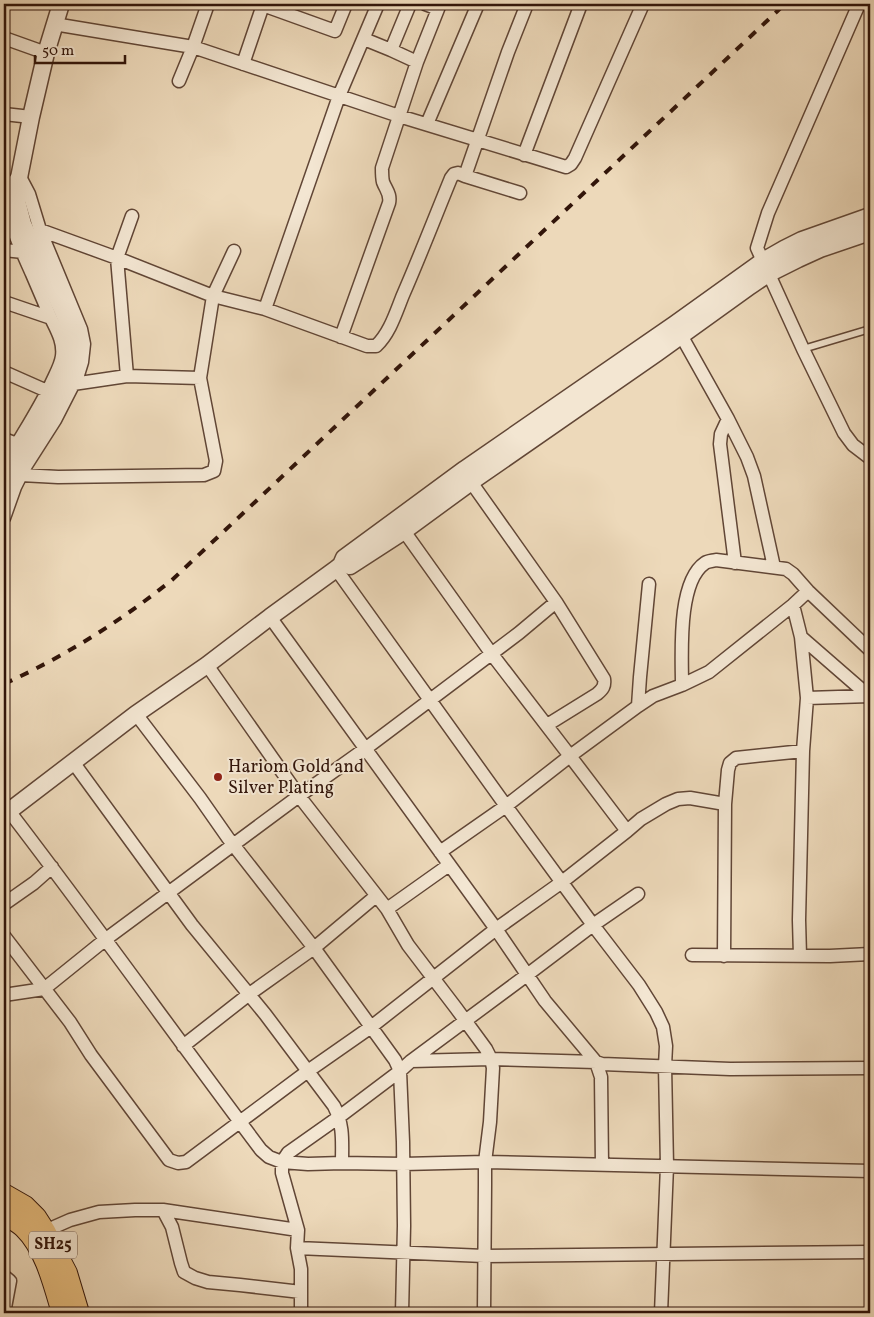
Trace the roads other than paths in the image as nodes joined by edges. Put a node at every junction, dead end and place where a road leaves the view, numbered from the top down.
1 (61, 4) edge
2 (208, 4) edge
3 (262, 4) edge
4 (346, 4) edge
5 (378, 4) edge
6 (410, 4) edge
7 (425, 4) edge
8 (478, 4) edge
9 (526, 4) edge
10 (581, 4) edge
11 (643, 4) edge
12 (859, 4) edge
13 (439, 7) edge
14 (54, 24) junction
15 (4, 38) edge
16 (364, 39) junction
17 (193, 47) junction
18 (391, 50) junction
19 (46, 53) junction
20 (417, 62) junction
21 (243, 64) junction
22 (179, 81) dead end
23 (339, 96) junction
24 (4, 114) edge
25 (399, 116) junction
26 (31, 117) junction
27 (427, 124) junction
28 (476, 139) junction
29 (524, 155) junction
30 (465, 176) junction
31 (12, 180) edge
32 (520, 192) dead end
33 (132, 216) dead end
34 (870, 216) edge
35 (40, 230) junction
36 (870, 232) edge
37 (4, 250) edge
38 (234, 251) dead end
39 (23, 252) junction
40 (117, 258) junction
41 (766, 268) junction
42 (212, 296) junction
43 (4, 302) edge
44 (265, 310) junction
45 (51, 318) junction
46 (870, 329) edge
47 (678, 330) junction
48 (341, 337) junction
49 (803, 350) junction
50 (4, 372) edge
51 (127, 376) junction
52 (200, 378) junction
53 (73, 384) junction
54 (47, 391) junction
55 (728, 419) junction
56 (4, 439) edge
57 (17, 444) junction
58 (870, 458) edge
59 (4, 467) edge
60 (21, 475) junction
61 (471, 482) junction
62 (4, 490) edge
63 (4, 518) edge
64 (404, 531) junction
65 (736, 563) junction
66 (338, 567) junction
67 (774, 567) junction
68 (649, 584) dead end
69 (808, 591) junction
70 (556, 602) junction
71 (793, 604) junction
72 (270, 617) junction
73 (801, 637) junction
74 (870, 650) edge
75 (491, 653) junction
76 (208, 665) junction
77 (682, 685) junction
78 (870, 696) edge
79 (807, 698) junction
80 (430, 699) junction
81 (638, 706) junction
82 (136, 714) junction
83 (547, 725) junction
84 (365, 749) junction
85 (803, 751) junction
86 (570, 756) junction
87 (73, 762) junction
88 (299, 796) junction
89 (725, 804) junction
90 (506, 806) junction
91 (7, 813) edge
92 (627, 831) junction
93 (233, 845) junction
94 (440, 852) junction
95 (449, 865) junction
96 (52, 867) junction
97 (562, 882) junction
98 (168, 893) junction
99 (638, 894) dead end
100 (376, 896) junction
101 (4, 904) edge
102 (387, 909) junction
103 (593, 925) junction
104 (496, 929) junction
105 (4, 936) edge
106 (106, 939) junction
107 (314, 948) junction
108 (870, 954) edge
109 (692, 955) dead end
110 (724, 956) junction
111 (800, 956) junction
112 (527, 975) junction
113 (434, 979) junction
114 (44, 990) junction
115 (4, 995) edge
116 (248, 995) junction
117 (466, 1020) junction
118 (371, 1027) junction
119 (183, 1046) junction
120 (491, 1059) junction
121 (411, 1061) junction
122 (596, 1062) junction
123 (665, 1066) junction
124 (870, 1068) edge
125 (308, 1071) junction
126 (400, 1071) junction
127 (340, 1117) junction
128 (240, 1122) junction
129 (282, 1162) junction
130 (485, 1162) junction
131 (342, 1163) junction
132 (403, 1164) junction
133 (602, 1165) junction
134 (667, 1166) junction
135 (870, 1171) edge
136 (4, 1194) edge
137 (164, 1210) junction
138 (4, 1215) edge
139 (298, 1230) junction
140 (45, 1231) junction
141 (297, 1248) junction
142 (404, 1252) junction
143 (870, 1252) edge
144 (664, 1253) junction
145 (484, 1256) junction
146 (4, 1276) edge
147 (301, 1292) junction
148 (4, 1313) edge
149 (62, 1313) edge
150 (79, 1313) edge
151 (301, 1313) edge
152 (402, 1313) edge
153 (484, 1313) edge
154 (661, 1313) edge

1 - 14 street
2 - 17 street
3 - 4 street
3 - 21 street
5 - 16 street
6 - 18 street
7 - 13 street
8 - 27 street
9 - 28 street
10 - 29 street
11 - 29 street
12 - 41 street
13 - 20 street
14 - 17 street
14 - 19 street
15 - 19 street
16 - 18 street
16 - 23 street
17 - 21 street
17 - 22 street
18 - 20 street
19 - 26 street
20 - 25 street
21 - 23 street
23 - 25 street
23 - 44 street
24 - 26 street
25 - 27 street
25 - 48 street
26 - 31 street
27 - 28 street
28 - 29 street
28 - 30 street
30 - 32 street
30 - 48 street
31 - 35 street
31 - 39 street
31 - 62 street
33 - 40 street
34 - 41 street
35 - 40 street
35 - 53 street
36 - 41 street
37 - 39 street
38 - 42 street
39 - 45 street
40 - 42 street
40 - 51 street
41 - 47 street
41 - 49 street
42 - 44 street
42 - 52 street
43 - 45 street
44 - 48 street
45 - 54 street
46 - 49 lane
47 - 55 street
47 - 61 street
47 - 66 street
49 - 58 street
50 - 54 street
51 - 52 street
51 - 53 street
52 - 60 street
53 - 60 street
54 - 57 street
55 - 65 street
55 - 67 street
56 - 57 street
57 - 59 street
60 - 63 street
61 - 64 street
61 - 70 street
64 - 66 street
64 - 75 street
65 - 67 street
65 - 77 street
66 - 72 street
66 - 80 street
67 - 69 street
68 - 81 street
69 - 71 street
69 - 74 street
70 - 75 street
70 - 83 street
71 - 73 street
71 - 77 street
72 - 76 street
72 - 84 street
73 - 78 street
73 - 79 street
75 - 80 street
75 - 83 street
76 - 82 street
76 - 88 street
77 - 81 street
78 - 79 street
79 - 85 street
80 - 84 street
80 - 90 street
81 - 86 street
82 - 87 street
82 - 93 street
83 - 86 street
84 - 88 street
84 - 94 street
85 - 89 street
85 - 111 street
86 - 90 street
86 - 92 street
87 - 91 street
87 - 98 street
88 - 93 street
88 - 100 street
89 - 92 street
89 - 110 street
90 - 94 street
90 - 97 street
91 - 96 street
92 - 97 street
93 - 98 street
93 - 107 street
94 - 95 street
95 - 102 street
95 - 104 street
96 - 101 street
96 - 106 street
97 - 103 street
97 - 104 street
98 - 106 street
98 - 116 street
99 - 103 street
100 - 102 street
100 - 107 street
102 - 113 street
103 - 112 street
103 - 123 street
104 - 112 street
104 - 113 street
105 - 114 street
106 - 114 street
106 - 119 street
107 - 116 street
107 - 118 street
108 - 111 street
109 - 110 street
110 - 111 street
112 - 117 street
112 - 122 street
113 - 117 street
113 - 118 street
114 - 115 street
114 - 128 street
116 - 119 street
116 - 125 street
117 - 120 street
117 - 121 street
118 - 125 street
118 - 126 street
119 - 128 street
120 - 121 street
120 - 122 street
120 - 130 street
121 - 126 street
122 - 123 street
122 - 133 street
123 - 124 street
123 - 134 street
125 - 127 street
125 - 128 street
126 - 127 street
126 - 132 street
127 - 129 street
127 - 131 street
128 - 129 street
129 - 131 street
129 - 139 street
130 - 132 street
130 - 133 street
130 - 145 street
131 - 132 street
132 - 142 street
133 - 134 street
134 - 135 street
134 - 144 street
136 - 140 main road, SH25
137 - 139 street
137 - 140 street
137 - 147 street
138 - 149 main road
139 - 141 street
140 - 150 main road, SH25
141 - 142 street
141 - 147 street
142 - 145 street
142 - 152 street
143 - 144 street
144 - 145 street
144 - 154 street
145 - 153 street
146 - 148 street
147 - 151 street

